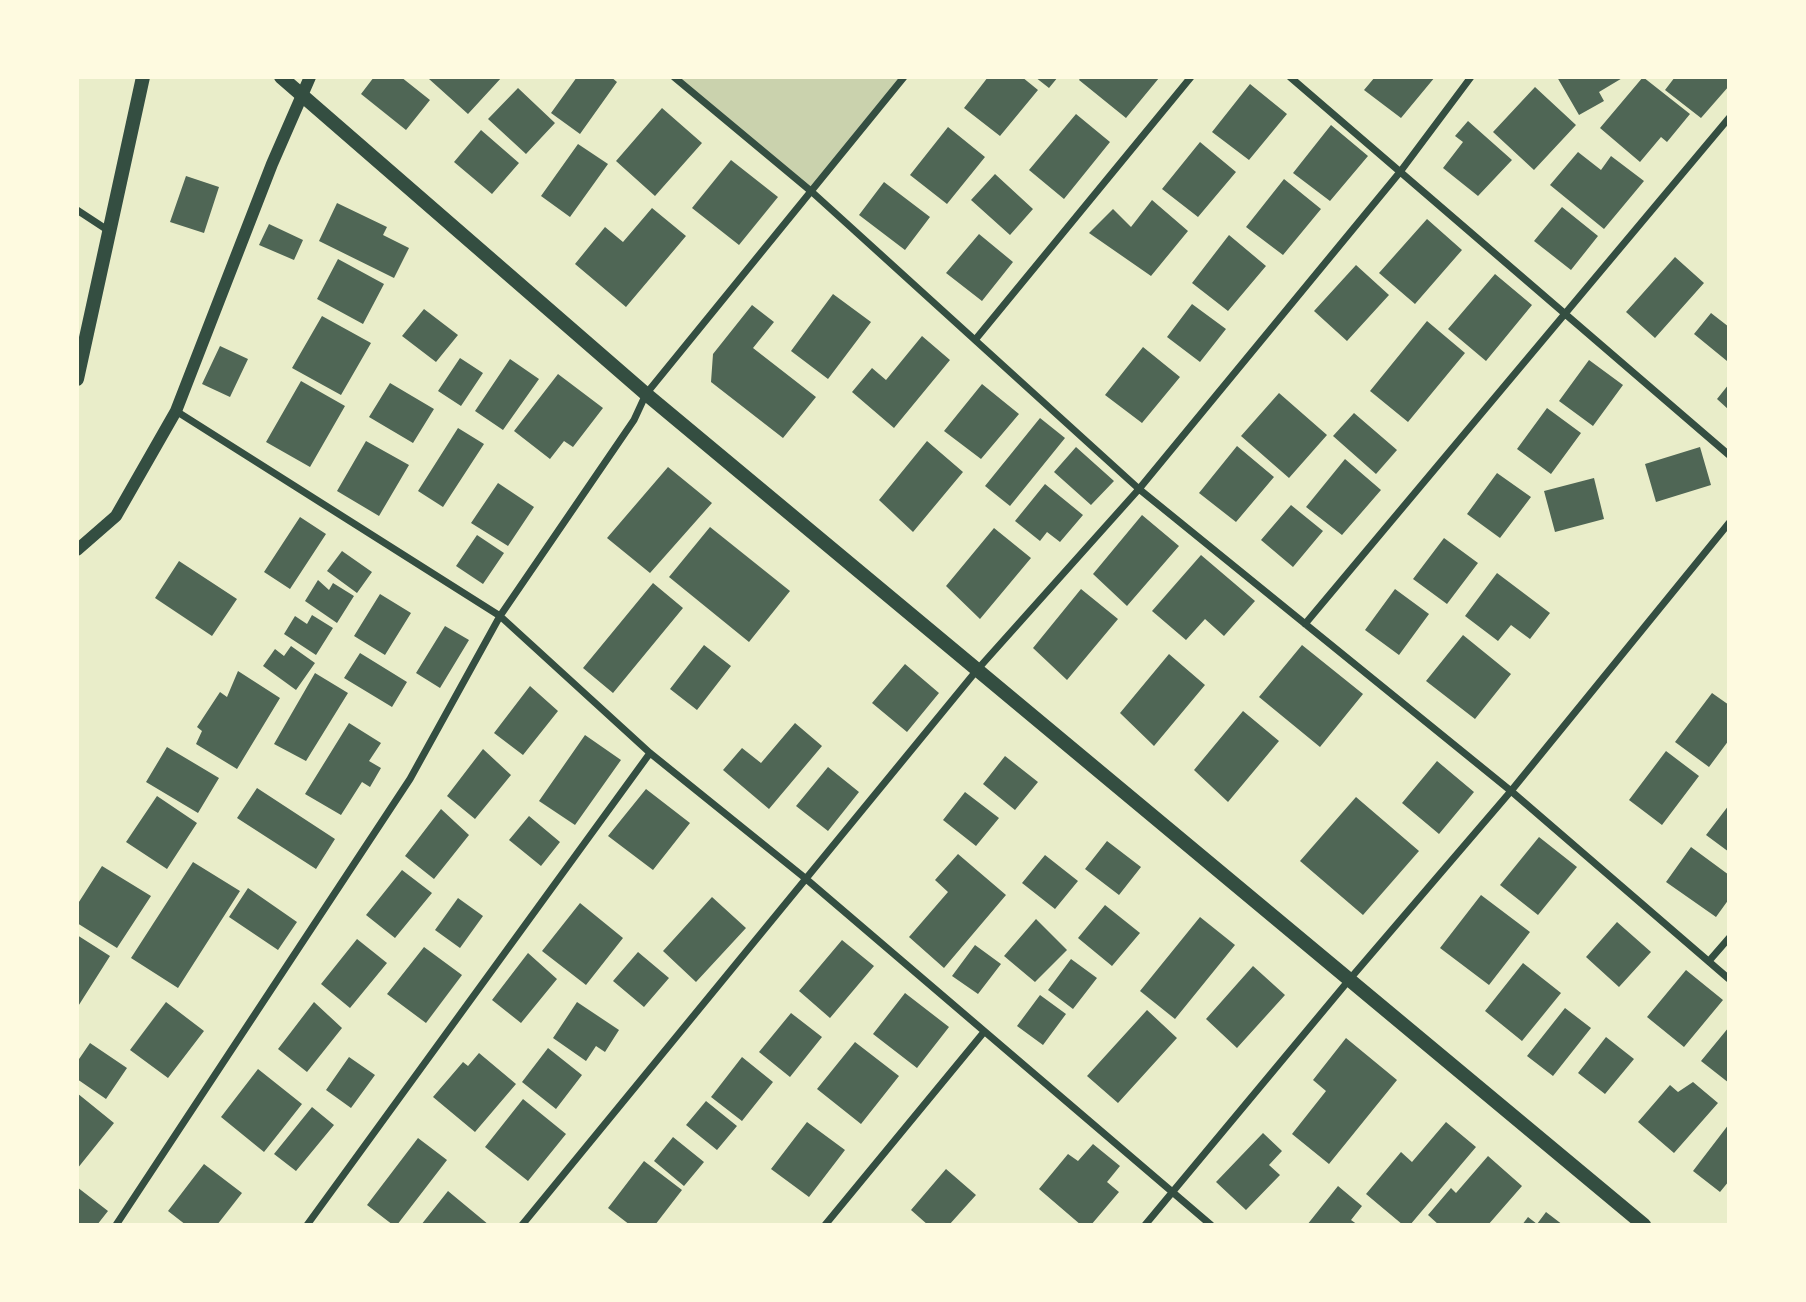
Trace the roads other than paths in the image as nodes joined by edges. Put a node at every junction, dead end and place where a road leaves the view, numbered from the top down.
1 (143, 77) edge
2 (281, 77) edge
3 (310, 77) edge
4 (674, 77) edge
5 (904, 77) edge
6 (1191, 77) edge
7 (1290, 77) edge
8 (1471, 77) edge
9 (302, 94) junction
10 (1729, 118) edge
11 (1400, 172) junction
12 (812, 192) junction
13 (77, 210) edge
14 (109, 231) junction
15 (1564, 313) junction
16 (975, 340) junction
17 (77, 379) edge
18 (646, 394) junction
19 (176, 411) junction
20 (1729, 455) edge
21 (1139, 489) junction
22 (1729, 523) edge
23 (77, 550) edge
24 (500, 616) junction
25 (1305, 624) junction
26 (977, 670) junction
27 (650, 753) junction
28 (1511, 791) junction
29 (805, 878) junction
30 (1729, 938) edge
31 (1709, 961) junction
32 (1729, 979) edge
33 (1349, 981) junction
34 (984, 1032) junction
35 (1172, 1192) junction
36 (116, 1225) edge
37 (307, 1225) edge
38 (522, 1225) edge
39 (825, 1225) edge
40 (1145, 1225) edge
41 (1211, 1225) edge
42 (1644, 1225) edge

1 - 14 main road
2 - 9 main road
3 - 9 street
4 - 12 street
5 - 12 street
6 - 16 street
7 - 11 street
8 - 11 street
9 - 18 main road
9 - 19 street
10 - 15 street
11 - 15 street
11 - 21 street
12 - 16 street
12 - 18 street
13 - 14 street
14 - 17 main road
15 - 20 street
15 - 25 street
16 - 21 street
18 - 24 street
18 - 26 main road
19 - 23 street
19 - 24 street
21 - 25 street
21 - 26 street
22 - 28 street
24 - 27 street
24 - 36 street
25 - 28 street
26 - 29 street
26 - 33 main road
27 - 29 street
27 - 37 street
28 - 31 street
28 - 33 street
29 - 34 street
29 - 38 street
30 - 31 street
31 - 32 street
33 - 35 street
33 - 42 main road
34 - 35 street
34 - 39 street
35 - 40 street
35 - 41 street

